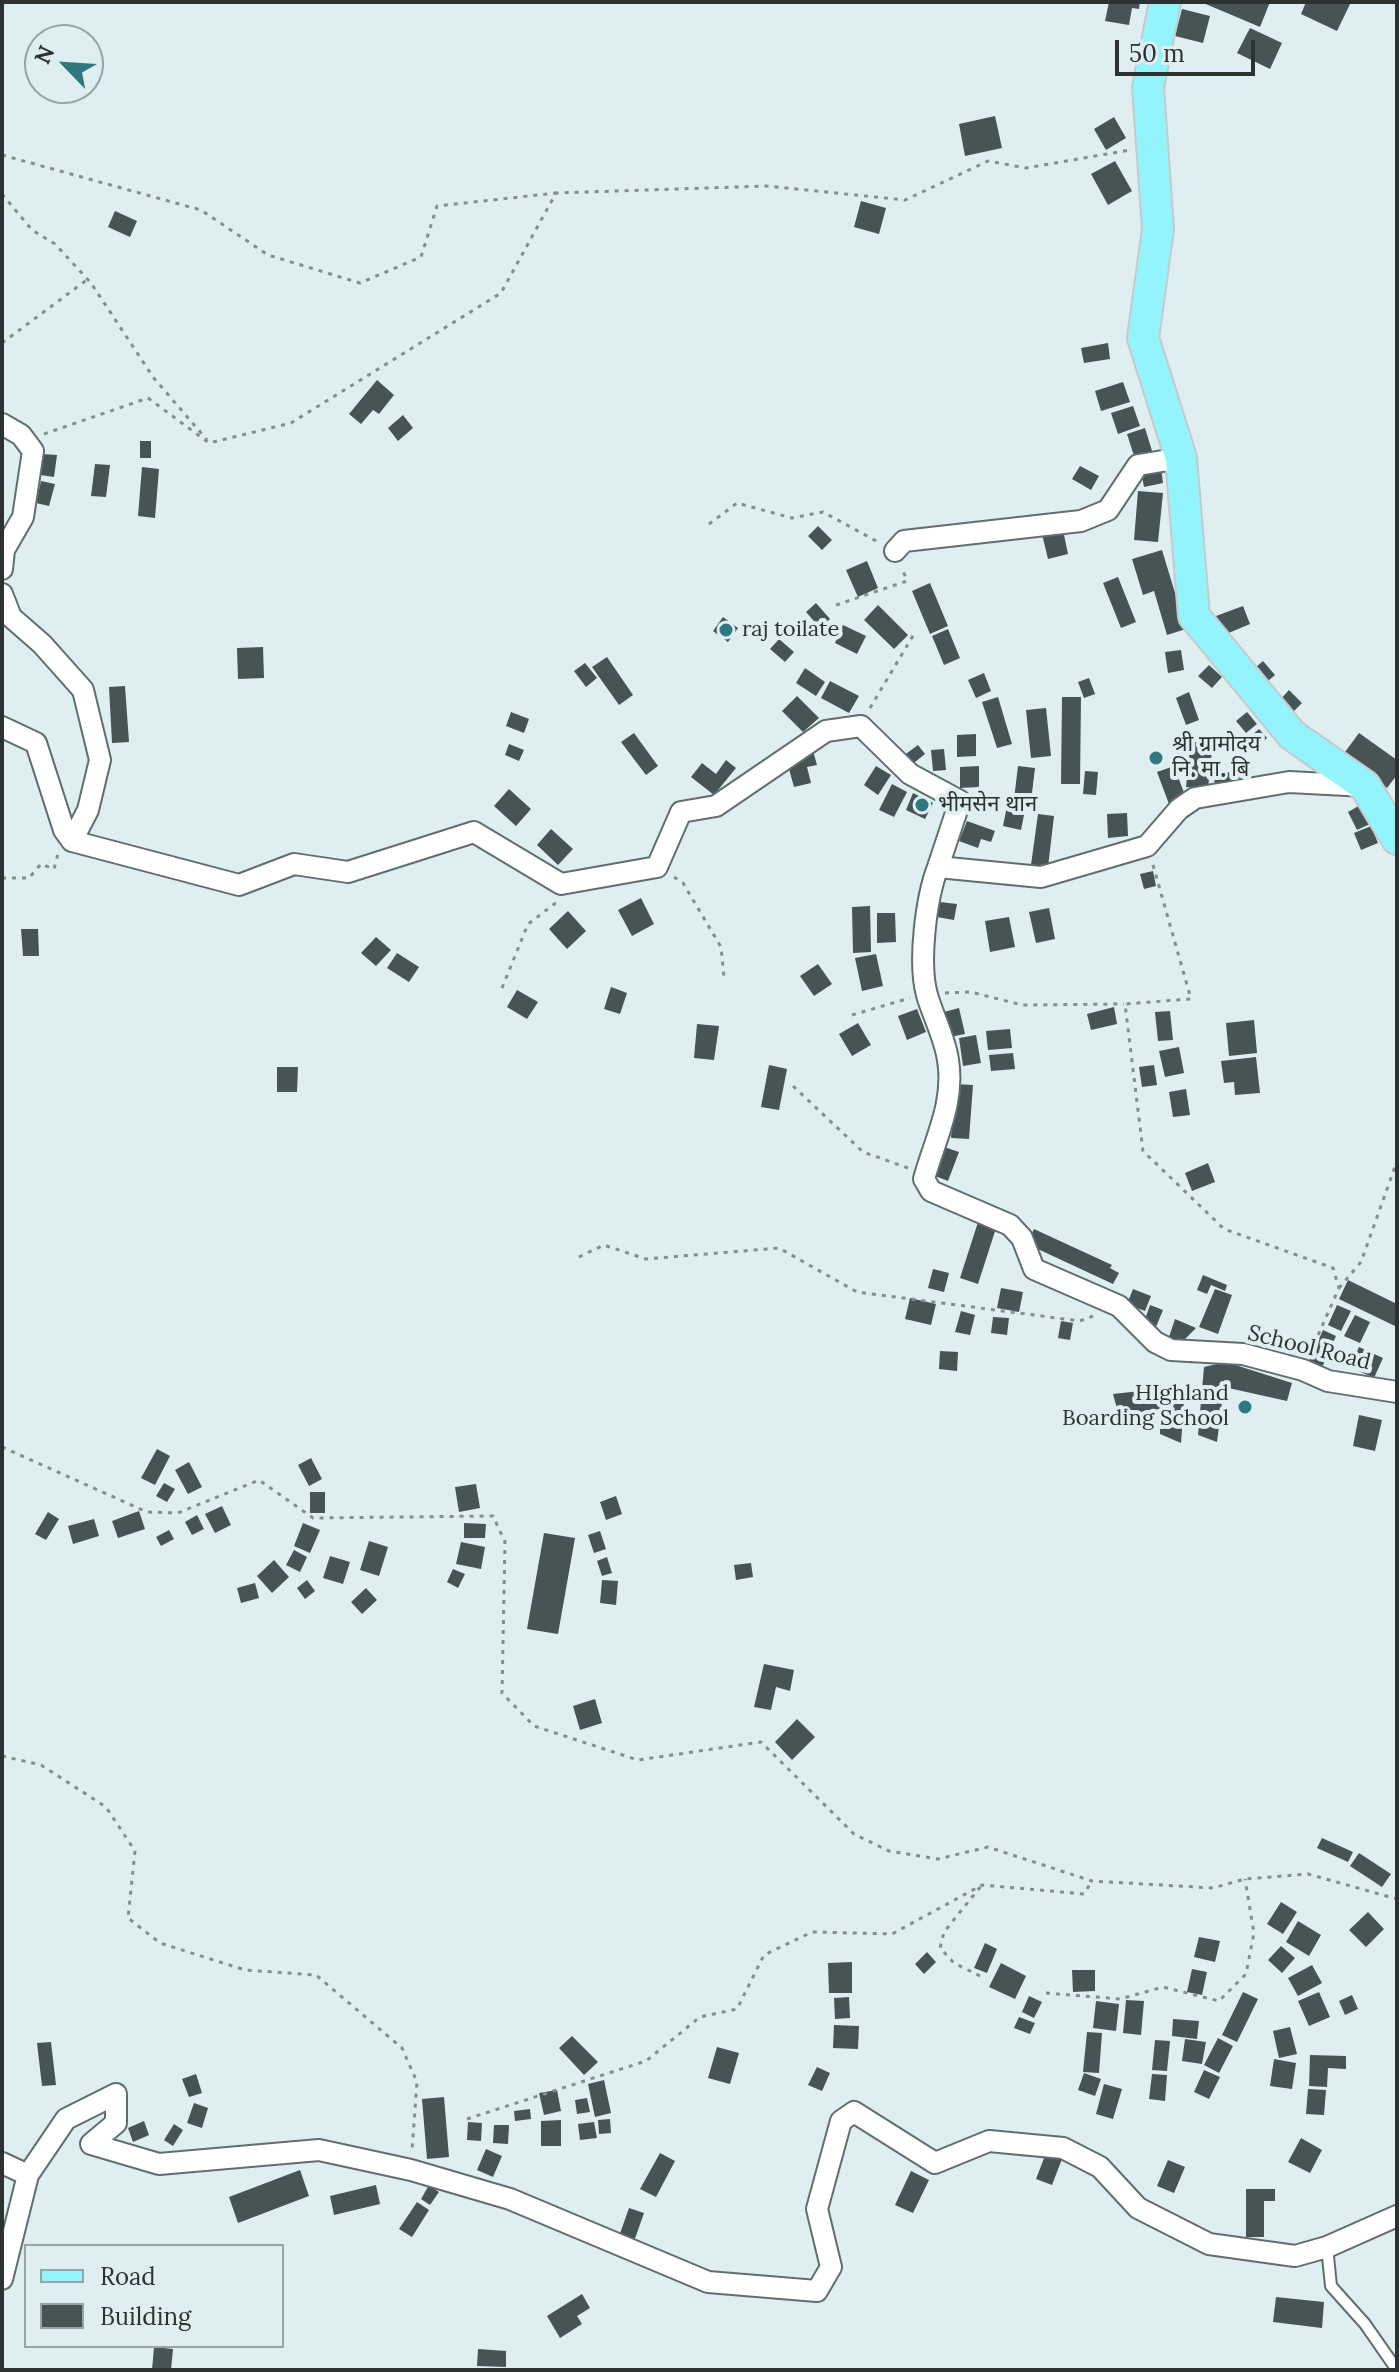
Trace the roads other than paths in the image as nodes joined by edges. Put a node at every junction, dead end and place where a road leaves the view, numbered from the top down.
1 (1165, 2) edge
2 (2, 424) edge
3 (1181, 458) junction
4 (895, 551) road end
5 (2, 569) edge
6 (2, 594) edge
7 (2, 727) edge
8 (1365, 786) junction
9 (68, 835) junction
10 (1397, 839) edge
11 (938, 867) junction
12 (1397, 1392) edge
13 (2, 2163) edge
14 (28, 2175) junction
15 (1397, 2216) edge
16 (1327, 2247) junction
17 (2, 2279) edge
18 (1397, 2370) edge

1 - 3 main road
2 - 5 street
3 - 4 street
3 - 8 main road
6 - 9 street
7 - 9 street
8 - 10 main road
8 - 11 street
9 - 11 street
11 - 12 street, School Road
13 - 14 street
14 - 16 street
14 - 17 street
15 - 16 street
16 - 18 lane

